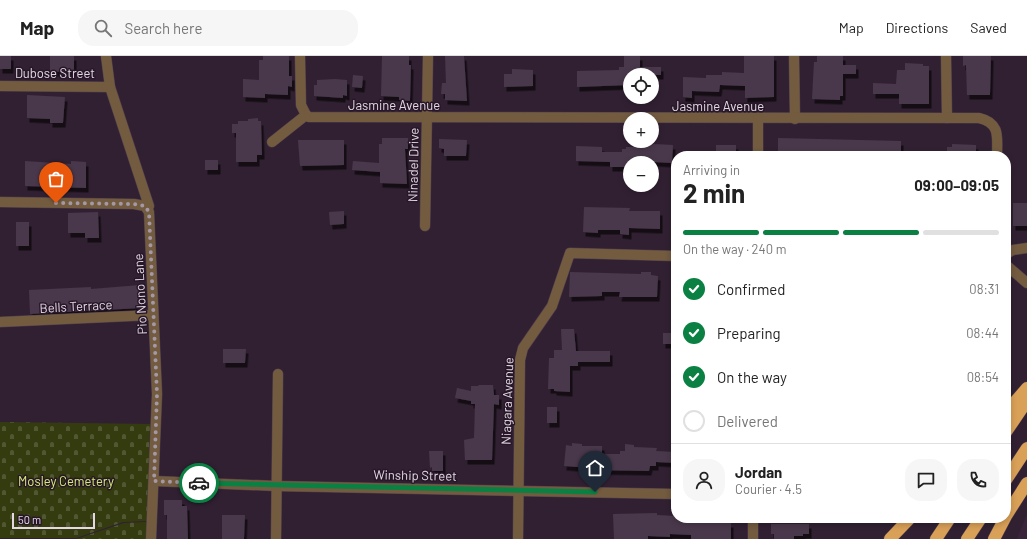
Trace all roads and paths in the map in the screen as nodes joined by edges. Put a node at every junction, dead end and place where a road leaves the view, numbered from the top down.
1 (106, 56) edge
2 (300, 56) edge
3 (428, 56) edge
4 (794, 56) edge
5 (946, 56) edge
6 (0, 86) edge
7 (110, 87) junction
8 (306, 115) junction
9 (947, 118) junction
10 (427, 119) junction
11 (758, 119) junction
12 (795, 119) junction
13 (272, 142) dead end
14 (758, 151) edge
15 (997, 151) edge
16 (0, 202) edge
17 (147, 209) junction
18 (426, 226) dead end
19 (1027, 248) edge
20 (1011, 251) edge
21 (671, 256) edge
22 (1011, 269) edge
23 (1027, 283) edge
24 (153, 315) junction
25 (0, 322) edge
26 (278, 374) dead end
27 (1027, 388) edge
28 (1027, 401) edge
29 (1011, 406) edge
30 (1011, 425) edge
31 (1027, 448) edge
32 (1011, 472) edge
33 (154, 481) junction
34 (1027, 483) edge
35 (276, 486) junction
36 (518, 490) junction
37 (671, 494) edge
38 (1011, 509) edge
39 (753, 523) edge
40 (905, 523) edge
41 (947, 523) edge
42 (978, 523) edge
43 (1003, 523) edge
44 (151, 539) edge
45 (276, 539) edge
46 (518, 539) edge
47 (753, 539) edge
48 (890, 539) edge
49 (936, 539) edge
50 (967, 539) edge
51 (994, 539) edge

1 - 7 street, Pio Nono Lane
2 - 8 street
3 - 10 street, Ninadel Drive
4 - 12 street
5 - 9 street
6 - 7 street, Dubose Street
7 - 17 street, Pio Nono Lane
8 - 10 street, Jasmine Avenue
8 - 13 street
9 - 12 street, Jasmine Avenue
9 - 15 street, Jasmine Avenue
10 - 11 street, Jasmine Avenue
10 - 18 street, Ninadel Drive
11 - 12 street, Jasmine Avenue
11 - 14 street
16 - 17 street
17 - 24 street, Pio Nono Lane
19 - 20 street
21 - 36 street, Niagara Avenue
22 - 23 street
24 - 25 street, Bells Terrace
24 - 33 street, Pio Nono Lane
26 - 35 street
27 - 29 highway
28 - 30 highway
31 - 32 highway
33 - 35 street, Winship Street
33 - 44 street, Pio Nono Lane
34 - 38 highway
35 - 36 street, Winship Street
35 - 45 street
36 - 37 street, Winship Street
36 - 46 street, Niagara Avenue
39 - 47 street
40 - 48 highway
41 - 49 highway
42 - 50 highway
43 - 51 highway

